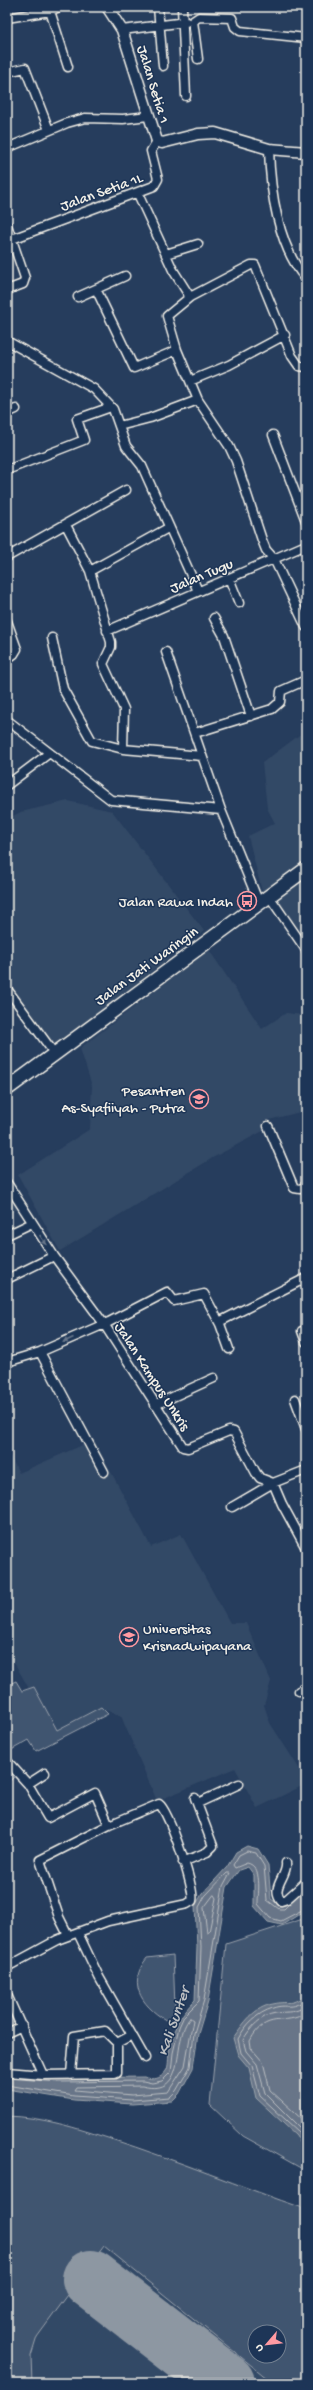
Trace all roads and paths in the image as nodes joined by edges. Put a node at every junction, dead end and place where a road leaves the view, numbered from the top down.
1 (58, 7) edge
2 (107, 7) edge
3 (158, 7) edge
4 (182, 7) edge
5 (50, 11) junction
6 (7, 18) edge
7 (193, 21) junction
8 (182, 22) junction
9 (160, 24) junction
10 (122, 30) junction
11 (306, 38) edge
12 (198, 59) dead end
13 (164, 66) dead end
14 (68, 68) dead end
15 (7, 72) edge
16 (186, 96) dead end
17 (148, 116) junction
18 (49, 130) junction
19 (157, 141) junction
20 (7, 148) edge
21 (269, 149) junction
22 (306, 152) edge
23 (138, 194) junction
24 (7, 225) edge
25 (12, 239) junction
26 (198, 244) dead end
27 (166, 254) junction
28 (125, 276) dead end
29 (306, 279) edge
30 (96, 289) junction
31 (7, 290) edge
32 (190, 297) junction
33 (78, 298) dead end
34 (286, 335) junction
35 (7, 341) edge
36 (177, 350) junction
37 (306, 367) edge
38 (190, 381) junction
39 (198, 400) junction
40 (111, 407) junction
41 (16, 409) dead end
42 (7, 413) edge
43 (120, 426) junction
44 (273, 435) dead end
45 (7, 470) edge
46 (126, 490) dead end
47 (304, 513) edge
48 (306, 521) edge
49 (66, 524) junction
50 (168, 528) junction
51 (306, 545) edge
52 (7, 557) edge
53 (274, 559) junction
54 (90, 571) junction
55 (229, 578) junction
56 (198, 591) junction
57 (239, 603) dead end
58 (214, 618) dead end
59 (7, 621) edge
60 (306, 627) edge
61 (107, 631) junction
62 (52, 638) dead end
63 (166, 652) dead end
64 (7, 659) edge
65 (306, 680) edge
66 (251, 716) junction
67 (7, 720) edge
68 (196, 733) junction
69 (123, 749) junction
70 (48, 754) junction
71 (202, 756) junction
72 (7, 785) edge
73 (221, 810) junction
74 (306, 869) edge
75 (264, 900) junction
76 (306, 950) edge
77 (7, 989) edge
78 (54, 1053) junction
79 (7, 1089) edge
80 (268, 1126) dead end
81 (7, 1183) edge
82 (306, 1186) edge
83 (32, 1223) junction
84 (7, 1235) edge
85 (54, 1256) junction
86 (306, 1278) edge
87 (7, 1279) edge
88 (219, 1322) junction
89 (104, 1324) junction
90 (302, 1331) dead end
91 (306, 1342) edge
92 (229, 1349) dead end
93 (40, 1352) junction
94 (7, 1362) edge
95 (214, 1378) dead end
96 (295, 1399) dead end
97 (155, 1405) junction
98 (306, 1429) edge
99 (306, 1470) edge
100 (104, 1472) dead end
101 (274, 1483) junction
102 (232, 1508) dead end
103 (306, 1548) edge
104 (7, 1761) edge
105 (45, 1773) dead end
106 (28, 1784) junction
107 (238, 1784) dead end
108 (109, 1825) junction
109 (183, 1862) junction
110 (286, 1863) dead end
111 (306, 1882) edge
112 (78, 1933) junction
113 (68, 1935) junction
114 (7, 1967) edge
115 (7, 1995) edge
116 (22, 2026) junction
117 (7, 2033) edge
118 (132, 2035) junction
119 (117, 2043) junction
120 (145, 2058) dead end
121 (7, 2072) edge
122 (43, 2075) junction
123 (71, 2075) junction

1 - 5 street
2 - 10 street, Jalan Setia 1
3 - 9 street
4 - 8 street
5 - 6 street
5 - 14 street
7 - 8 street
7 - 11 street
7 - 12 street
8 - 9 street
8 - 16 street
9 - 10 street
9 - 13 street
10 - 17 street, Jalan Setia 1
15 - 18 street
17 - 18 street
17 - 19 street, Jalan Setia 1
18 - 20 street
19 - 21 street, Jalan Setia 1
19 - 23 street, Jalan Setia 1L
21 - 22 street, Jalan Setia 1
21 - 29 street
23 - 25 street, Jalan Setia 1L
23 - 27 street
24 - 25 street
25 - 31 street
26 - 27 street
27 - 32 street
28 - 30 street
30 - 33 street
30 - 36 street
32 - 34 street
32 - 36 street
34 - 37 street
34 - 38 street
35 - 40 street
36 - 38 street
38 - 39 street
39 - 43 street
39 - 53 street
40 - 43 street
40 - 45 street
41 - 42 street
43 - 50 street
44 - 47 street
46 - 49 street
47 - 48 street
49 - 52 street
49 - 54 street
50 - 54 street
50 - 56 street
51 - 53 street, Jalan Tugu
53 - 55 street, Jalan Tugu
53 - 60 street
54 - 61 street
55 - 56 street, Jalan Tugu
55 - 57 street
56 - 61 street, Jalan Tugu
58 - 66 street
59 - 64 street
61 - 69 street
62 - 69 street
63 - 68 street
65 - 66 street
66 - 68 street
67 - 70 street
68 - 71 street
69 - 71 street
70 - 72 street
70 - 73 street
71 - 73 street
73 - 75 street
74 - 75 main road, Jalan Jati Waringin
75 - 76 street
75 - 78 main road, Jalan Jati Waringin
77 - 78 street
78 - 79 main road, Jalan Jati Waringin
80 - 82 street
81 - 83 street
83 - 84 street
83 -> 85 street
85 - 87 street
85 - 89 street
86 - 88 street
88 - 89 street
88 - 92 street
89 -> 93 street, Jalan Kampus Unkris
89 - 97 street, Jalan Kampus Unkris
90 - 91 street
93 - 94 street, Jalan Kampus Unkris
93 - 100 street
95 - 97 street
96 - 98 street
97 - 101 street, Jalan Kampus Unkris
99 - 101 street
101 - 102 street
101 - 103 street
104 - 106 street
105 - 106 street
106 - 108 street
107 - 109 street
108 - 109 street
108 - 113 street
109 - 112 street
110 - 111 street
112 - 113 street
112 - 118 street
113 - 114 street
115 - 116 street
116 - 117 street
116 - 122 street
118 - 119 street
118 - 120 street
119 - 123 street
119 - 123 street
121 - 122 street
122 - 123 street

